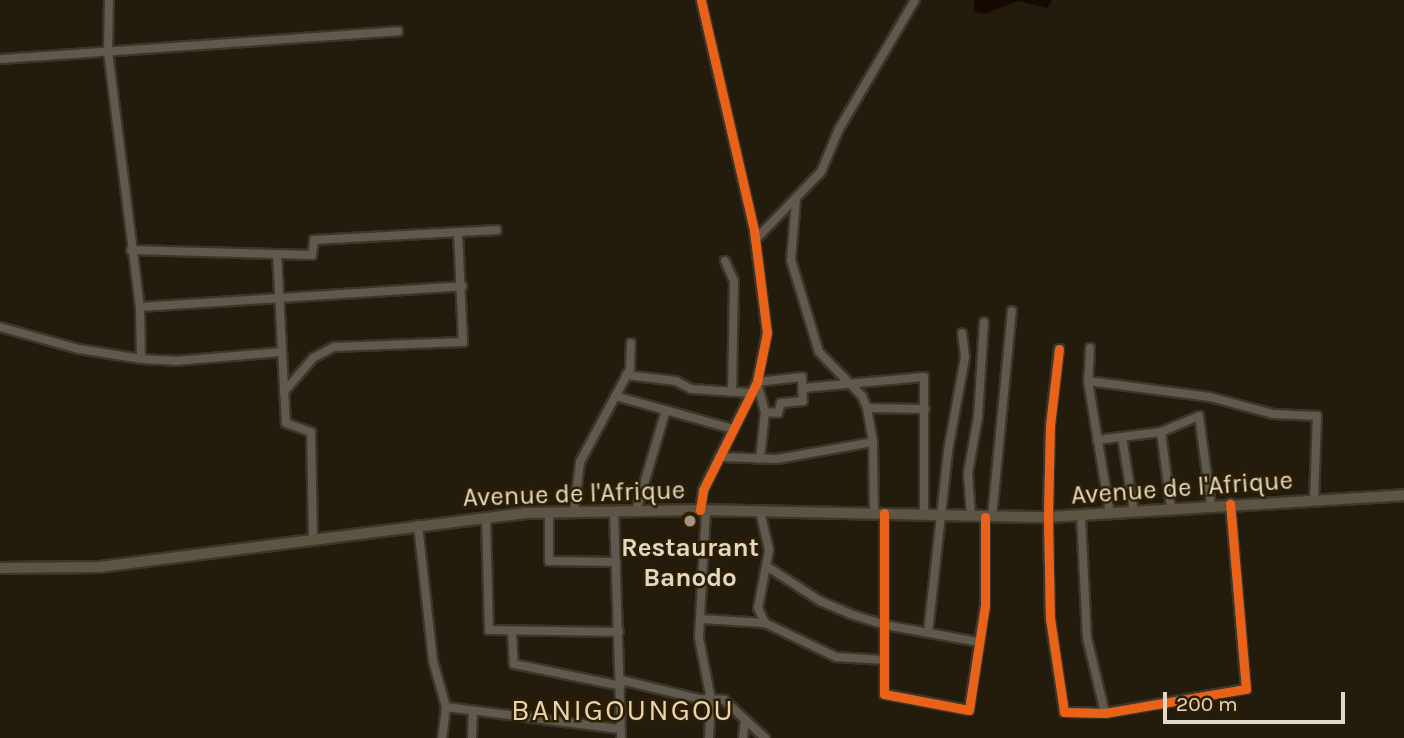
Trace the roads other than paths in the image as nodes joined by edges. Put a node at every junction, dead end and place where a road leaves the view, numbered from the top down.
1 (109, 0) edge
2 (701, 0) edge
3 (915, 0) edge
4 (398, 31) dead end
5 (108, 51) junction
6 (0, 59) edge
7 (796, 199) junction
8 (497, 230) dead end
9 (458, 232) junction
10 (755, 240) junction
11 (131, 250) junction
12 (277, 254) junction
13 (725, 261) dead end
14 (462, 286) junction
15 (279, 298) junction
16 (140, 307) junction
17 (1012, 311) dead end
18 (984, 322) dead end
19 (0, 327) edge
20 (962, 333) dead end
21 (631, 343) dead end
22 (1090, 348) dead end
23 (1059, 349) dead end
24 (282, 352) junction
25 (141, 359) junction
26 (626, 375) junction
27 (1088, 381) junction
28 (757, 382) junction
29 (850, 384) junction
30 (803, 388) junction
31 (732, 391) junction
32 (284, 392) junction
33 (751, 393) junction
34 (615, 396) junction
35 (867, 408) junction
36 (925, 409) junction
37 (765, 412) junction
38 (665, 413) junction
39 (733, 429) junction
40 (1161, 432) junction
41 (1122, 437) junction
42 (1097, 440) junction
43 (873, 442) junction
44 (719, 457) junction
45 (760, 459) junction
46 (1404, 495) edge
47 (1314, 500) junction
48 (1230, 504) junction
49 (1211, 505) junction
50 (1171, 508) junction
51 (703, 510) junction
52 (574, 511) junction
53 (614, 511) junction
54 (636, 511) junction
55 (760, 511) junction
56 (549, 512) junction
57 (1134, 512) junction
58 (879, 513) junction
59 (924, 514) junction
60 (1110, 514) junction
61 (942, 515) junction
62 (971, 516) junction
63 (1081, 516) junction
64 (486, 517) junction
65 (988, 517) junction
66 (1048, 517) junction
67 (418, 525) junction
68 (313, 539) junction
69 (616, 562) junction
70 (0, 568) edge
71 (768, 568) junction
72 (701, 619) junction
73 (765, 622) junction
74 (885, 625) junction
75 (512, 631) junction
76 (619, 632) junction
77 (928, 634) junction
78 (979, 642) junction
79 (884, 660) junction
80 (621, 683) junction
81 (711, 699) junction
82 (446, 707) junction
83 (473, 710) junction
84 (1105, 713) junction
85 (745, 720) junction
86 (620, 733) edge
87 (755, 734) edge
88 (442, 738) edge
89 (472, 738) edge
90 (709, 738) edge
91 (743, 738) edge
92 (765, 738) edge

1 - 5 street
2 - 10 street
3 - 7 street
4 - 5 street
5 - 6 street
5 - 11 street
7 - 10 street
7 - 29 street
8 - 9 street
9 - 12 street
9 - 14 street
10 - 28 street
11 - 12 street
11 - 16 street
12 - 15 street
13 - 31 street
14 - 15 street
14 - 32 street
15 - 16 street
15 - 24 street
16 - 25 street
17 - 65 street
18 - 62 street
19 - 25 street
20 - 61 street
21 - 26 street
22 - 27 street
23 - 66 street
24 - 25 street
24 - 32 street
26 - 31 street
26 - 34 street
27 - 42 street
27 - 47 street
28 - 30 street
28 - 33 street
28 - 37 street
29 - 30 street
29 - 35 street
29 - 36 street
30 - 37 street
31 - 33 street
32 - 68 street
33 - 39 street
34 - 38 street
34 - 52 street
35 - 36 street
35 - 43 street
36 - 59 street
37 - 45 street
38 - 39 street
38 - 54 street
39 - 44 street
40 - 41 street
40 - 49 street
40 - 50 street
41 - 42 street
41 - 57 street
42 - 60 street
43 - 45 street
43 - 58 street
44 - 45 street
44 - 51 street
46 - 47 main road, Avenue de l'Afrique
47 - 48 main road, Avenue de l'Afrique
48 - 49 main road, Avenue de l'Afrique
48 - 84 street
49 - 50 main road, Avenue de l'Afrique
50 - 57 main road, Avenue de l'Afrique
51 - 54 main road, Avenue de l'Afrique
51 - 55 main road, Avenue de l'Afrique
51 - 72 street
52 - 53 main road, Avenue de l'Afrique
52 - 56 main road, Avenue de l'Afrique
53 - 54 main road, Avenue de l'Afrique
53 - 69 street
55 - 58 main road, Avenue de l'Afrique
55 - 71 street
56 - 64 main road, Avenue de l'Afrique
56 - 69 street
57 - 60 main road, Avenue de l'Afrique
58 - 59 main road, Avenue de l'Afrique
58 - 74 street
59 - 61 main road, Avenue de l'Afrique
60 - 63 main road, Avenue de l'Afrique
61 - 62 main road, Avenue de l'Afrique
61 - 77 street
62 - 65 main road, Avenue de l'Afrique
63 - 66 main road, Avenue de l'Afrique
63 - 84 street
64 - 67 main road, Avenue de l'Afrique
64 - 75 street
65 - 66 main road, Avenue de l'Afrique
65 - 78 street
66 - 84 street
67 - 68 main road, Avenue de l'Afrique
67 - 82 street
68 - 70 main road, Avenue de l'Afrique
69 - 76 street
71 - 73 street
71 - 74 street
72 - 73 street
72 - 81 street
73 - 79 street
74 - 77 street
74 - 79 street
75 - 76 street
75 - 80 street
76 - 80 street
77 - 78 street
78 - 79 street
80 - 81 street
80 - 86 street
81 - 85 street
81 - 90 street
82 - 83 street
82 - 88 street
83 - 86 street
83 - 89 street
85 - 87 street
85 - 91 street
87 - 92 street

